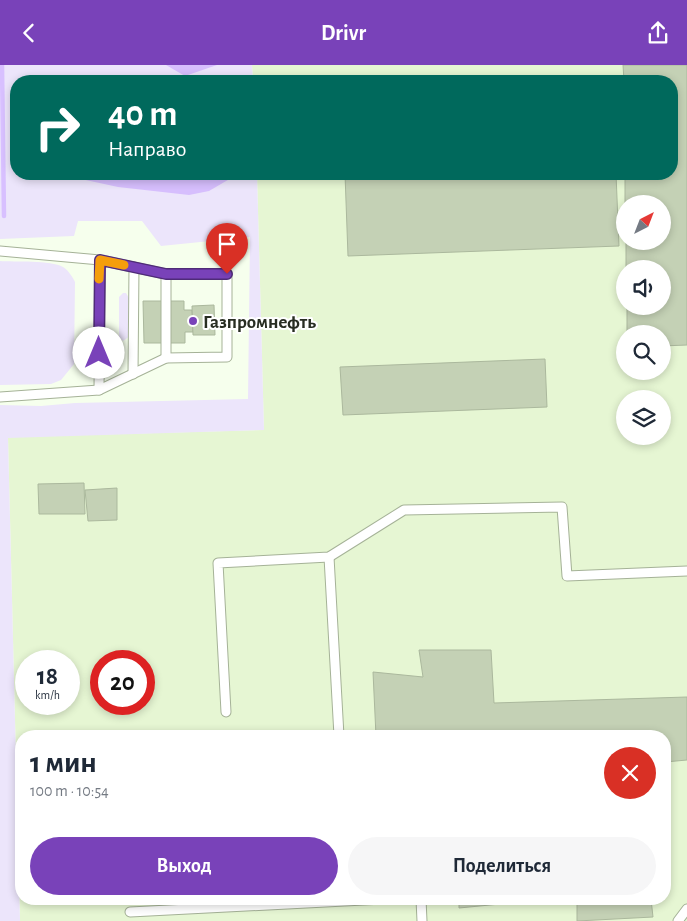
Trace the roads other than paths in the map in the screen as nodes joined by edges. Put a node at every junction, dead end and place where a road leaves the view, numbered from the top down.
1 (0, 251) edge
2 (100, 260) junction
3 (134, 267) junction
4 (166, 274) junction
5 (166, 358) junction
6 (133, 374) junction
7 (99, 390) junction
8 (0, 397) edge
9 (329, 557) junction
10 (687, 571) edge
11 (226, 713) dead end
12 (339, 730) edge
13 (257, 905) edge
14 (421, 905) edge
15 (687, 909) edge
16 (130, 912) dead end
17 (422, 921) edge
18 (678, 921) edge

1 - 2 lane
2 - 3 lane
2 - 7 lane
3 - 4 lane
3 - 6 lane
4 - 5 lane
4 - 5 lane
5 - 6 lane
6 - 7 lane
7 - 8 lane
9 - 10 lane
9 - 11 lane
9 - 12 lane
13 - 16 lane
14 - 17 lane
15 - 18 lane

